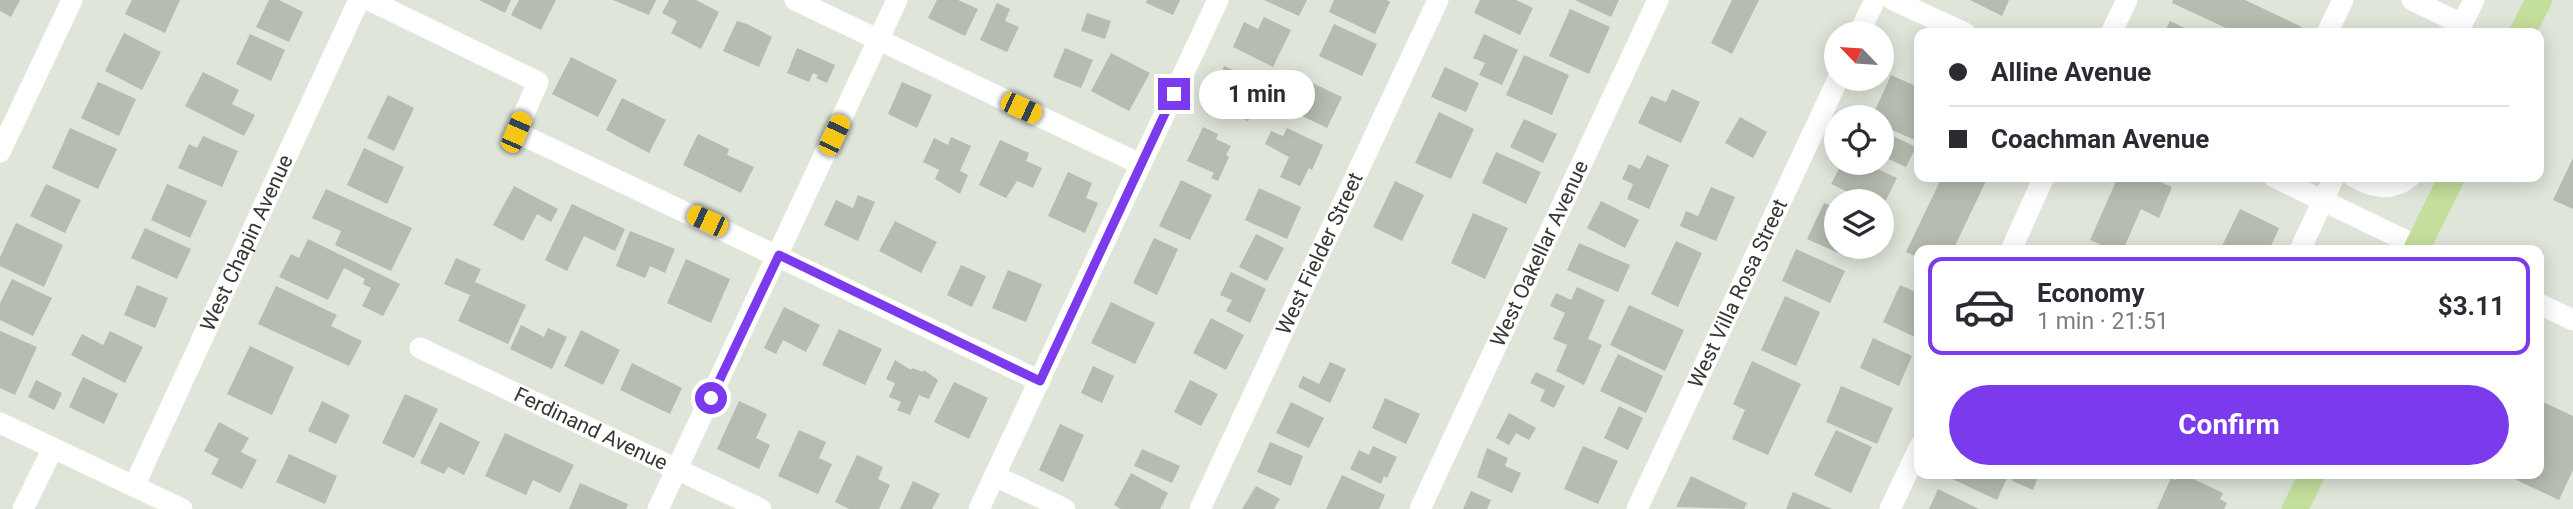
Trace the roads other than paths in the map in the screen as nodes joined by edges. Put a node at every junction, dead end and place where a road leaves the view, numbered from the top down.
1 (72, 0) edge
2 (359, 0) edge
3 (369, 0) edge
4 (795, 0) edge
5 (897, 0) edge
6 (1218, 0) edge
7 (1438, 0) edge
8 (1658, 0) edge
9 (1875, 0) edge
10 (1893, 0) edge
11 (2127, 0) edge
12 (2343, 0) edge
13 (2412, 0) edge
14 (2474, 0) edge
15 (2539, 0) edge
16 (1865, 21) edge
17 (1954, 28) edge
18 (2113, 28) edge
19 (2333, 28) edge
20 (2458, 28) edge
21 (2460, 28) edge
22 (2525, 28) edge
23 (878, 40) junction
24 (1832, 91) edge
25 (0, 152) edge
26 (1140, 164) junction
27 (2043, 182) edge
28 (2284, 182) edge
29 (2332, 182) edge
30 (2365, 182) edge
31 (2401, 182) edge
32 (2450, 182) edge
33 (2324, 201) junction
34 (2013, 245) edge
35 (2302, 245) edge
36 (2411, 245) edge
37 (2421, 245) edge
38 (779, 255) junction
39 (2544, 306) edge
40 (2573, 320) edge
41 (419, 348) dead end
42 (1040, 381) junction
43 (0, 423) edge
44 (53, 448) junction
45 (1914, 459) edge
46 (677, 470) junction
47 (995, 476) junction
48 (2310, 479) edge
49 (134, 486) junction
50 (23, 509) edge
51 (182, 509) edge
52 (658, 509) edge
53 (761, 509) edge
54 (979, 509) edge
55 (1065, 509) edge
56 (1200, 509) edge
57 (1420, 509) edge
58 (1637, 509) edge
59 (1890, 509) edge
60 (2295, 509) edge

1 - 25 street
2 - 49 street, West Chapin Avenue
3 - 38 street
4 - 23 street
5 - 23 street
6 - 26 street
7 - 56 street, West Fielder Street
8 - 57 street, West Oakellar Avenue
9 - 16 street
10 - 17 street
11 - 18 street
12 - 19 street
13 - 20 street
14 - 21 street
15 - 22 main road
23 - 26 street
23 - 38 street
24 - 58 street, West Villa Rosa Street
26 - 42 street
27 - 34 street
28 - 33 street
29 - 33 street
30 - 31 street
32 - 37 main road
33 - 35 street
33 - 36 street
38 - 42 street
38 - 46 street
39 - 40 street
41 - 46 street, Ferdinand Avenue
42 - 47 street
43 - 44 street
44 - 49 street
44 - 50 street
45 - 59 street
46 - 52 street
46 - 53 street, Ferdinand Avenue
47 - 54 street
47 - 55 street
48 - 60 main road
49 - 51 street

